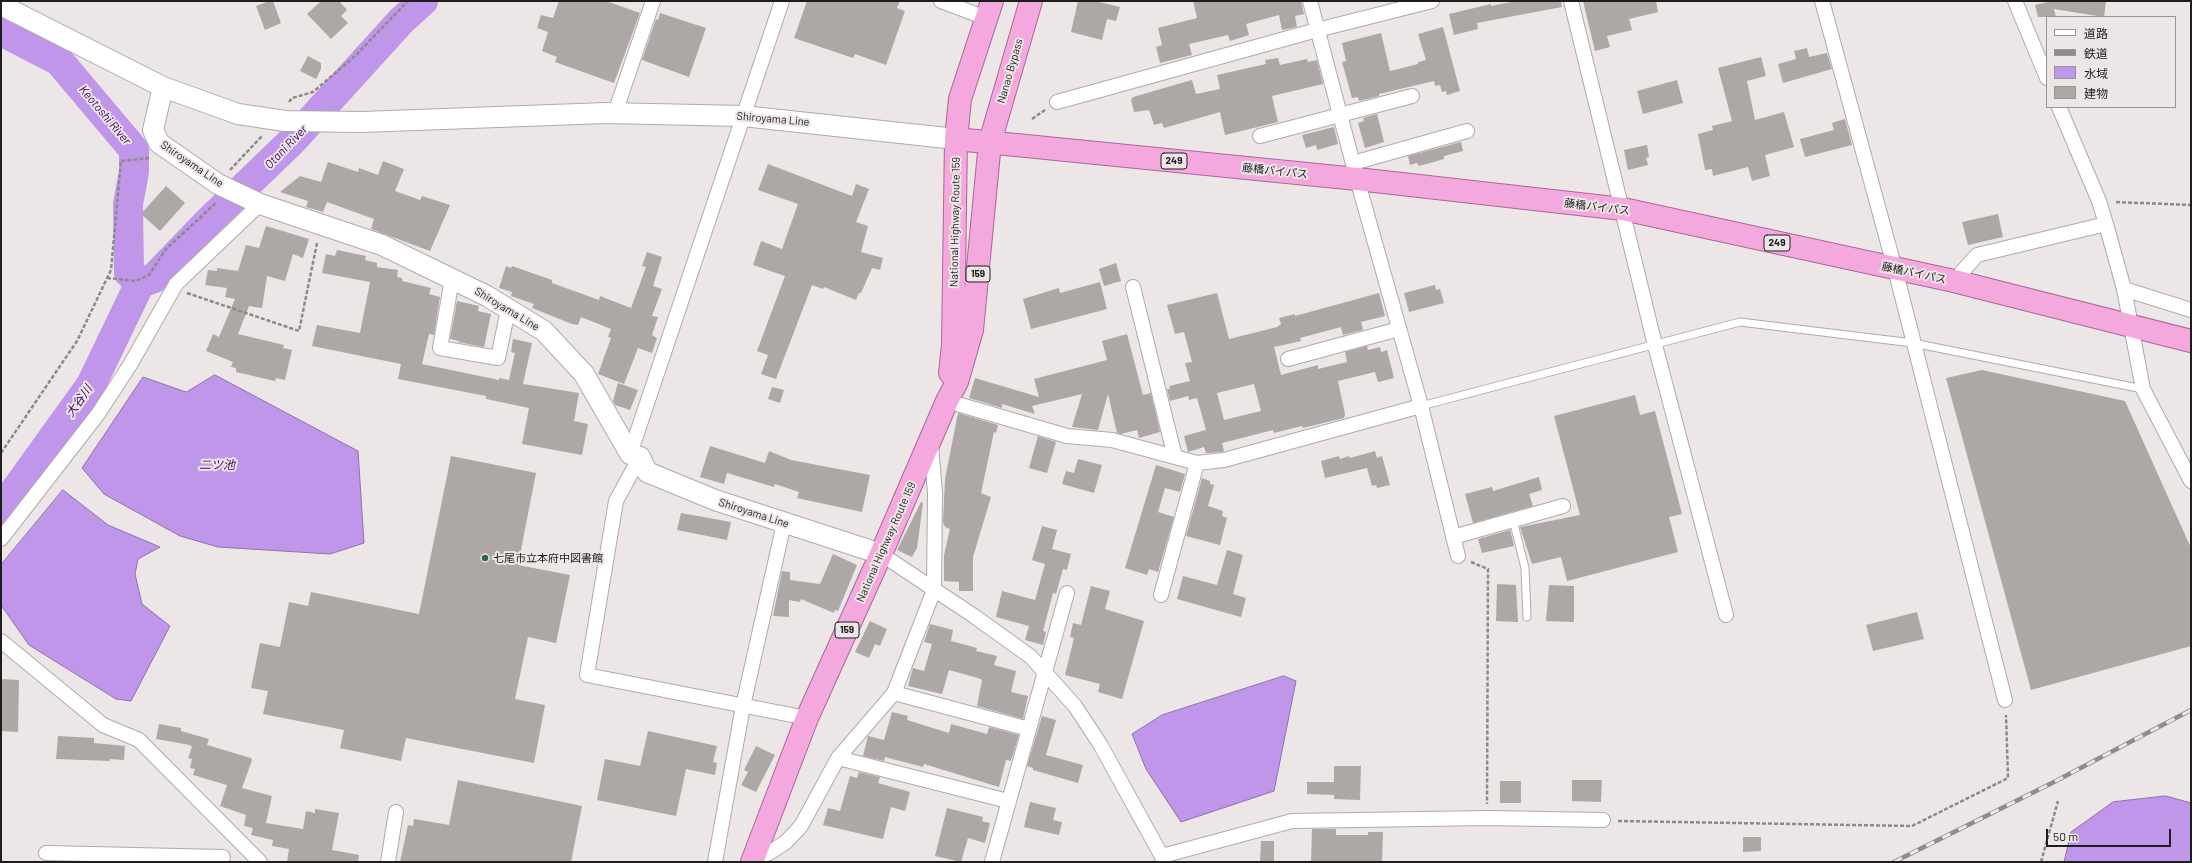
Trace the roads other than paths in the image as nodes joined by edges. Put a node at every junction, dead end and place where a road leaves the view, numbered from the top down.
1 (653, 1) edge
2 (782, 1) edge
3 (941, 1) edge
4 (1031, 1) edge
5 (1310, 1) edge
6 (1432, 1) edge
7 (1571, 1) edge
8 (1822, 1) edge
9 (2015, 1) edge
10 (1, 5) edge
11 (989, 10) edge
12 (1317, 30) junction
13 (2046, 76) edge
14 (163, 88) junction
15 (1412, 96) dead end
16 (1057, 102) dead end
17 (2059, 108) edge
18 (614, 113) junction
19 (1340, 114) junction
20 (743, 116) junction
21 (1467, 131) dead end
22 (1260, 136) dead end
23 (956, 139) junction
24 (990, 142) junction
25 (1355, 171) junction
26 (256, 201) junction
27 (1623, 209) junction
28 (2106, 224) junction
29 (1895, 269) junction
30 (452, 278) junction
31 (1954, 281) junction
32 (1133, 287) dead end
33 (2124, 289) junction
34 (508, 310) junction
35 (2191, 310) edge
36 (2132, 325) junction
37 (1399, 329) junction
38 (2191, 341) edge
39 (1913, 343) junction
40 (1655, 345) junction
41 (1288, 359) dead end
42 (2143, 388) junction
43 (947, 400) junction
44 (1421, 406) junction
45 (930, 440) junction
46 (635, 455) junction
47 (1175, 457) junction
48 (1197, 463) junction
49 (2191, 481) edge
50 (1563, 506) dead end
51 (1513, 520) junction
52 (784, 523) junction
53 (1453, 537) junction
54 (1, 539) edge
55 (881, 554) junction
56 (1458, 556) road end
57 (934, 590) junction
58 (1067, 593) dead end
59 (1161, 595) dead end
60 (1726, 615) dead end
61 (1527, 617) dead end
62 (1, 642) edge
63 (1045, 672) junction
64 (894, 693) junction
65 (2005, 700) road end
66 (743, 706) junction
67 (807, 718) junction
68 (1029, 729) junction
69 (838, 758) junction
70 (1008, 801) junction
71 (396, 812) dead end
72 (1604, 820) road end
73 (233, 834) junction
74 (46, 854) dead end
75 (1164, 859) edge
76 (223, 860) edge
77 (752, 861) edge
78 (260, 862) edge
79 (388, 862) edge
80 (715, 862) edge
81 (992, 862) edge

1 - 18 street
2 - 20 street
3 - 11 street
4 - 24 highway, Nanao Bypass / 159
5 - 12 street
6 - 12 street
7 - 27 street
8 - 29 street
9 - 13 street
10 - 14 main road, Shiroyama Line
11 - 23 highway, 159
12 - 16 street
12 - 19 street
14 - 18 main road, Shiroyama Line
14 - 26 main road, Shiroyama Line
15 - 19 street
17 - 28 street
18 - 20 main road, Shiroyama Line
19 - 22 street
19 - 25 street
20 - 23 main road, Shiroyama Line
20 - 46 street
21 - 25 street
23 - 24 highway, 249
23 - 43 highway, National Highway Route 159 / 159
24 - 25 highway, 藤橋バイパス / 249
24 - 43 highway, National Highway Route 159 / 159
25 - 27 highway, 藤橋バイパス / 249
25 - 37 street
26 - 30 main road, Shiroyama Line
26 - 54 street
27 - 29 highway, 藤橋バイパス / 249
27 - 40 street
28 - 31 street
28 - 33 street
29 - 31 highway, 藤橋バイパス / 249
29 - 39 street
30 - 34 main road, Shiroyama Line
30 - 34 street
31 - 36 highway, 藤橋バイパス / 249
32 - 47 street
33 - 35 street
33 - 36 street
34 - 46 main road, Shiroyama Line
36 - 38 highway, 藤橋バイパス / 249
36 - 42 street
37 - 41 street
37 - 44 street
39 - 40 lane
39 - 42 lane
39 - 65 street
40 - 44 lane
40 - 60 street
42 - 49 street
43 - 45 highway, National Highway Route 159 / 159
43 - 47 street
44 - 48 street
44 - 53 street
45 - 55 highway, National Highway Route 159 / 159
45 - 57 street
46 - 52 main road, Shiroyama Line
46 - 66 street
47 - 48 street
48 - 59 street
50 - 51 street
51 - 53 street
51 - 61 lane
52 - 55 main road, Shiroyama Line
52 - 66 street
53 - 56 street
55 - 57 street
55 - 67 highway, National Highway Route 159 / 159
57 - 63 street
57 - 64 street
58 - 63 street
62 - 73 street
63 - 68 street
63 - 75 street
64 - 68 street
64 - 69 street
66 - 67 street
66 - 80 street
67 - 77 highway, National Highway Route 159 / 159
68 - 70 street
69 - 70 street
69 - 77 street
70 - 81 street
71 - 79 street
72 - 75 street
73 - 76 street
73 - 78 street
74 - 76 street

